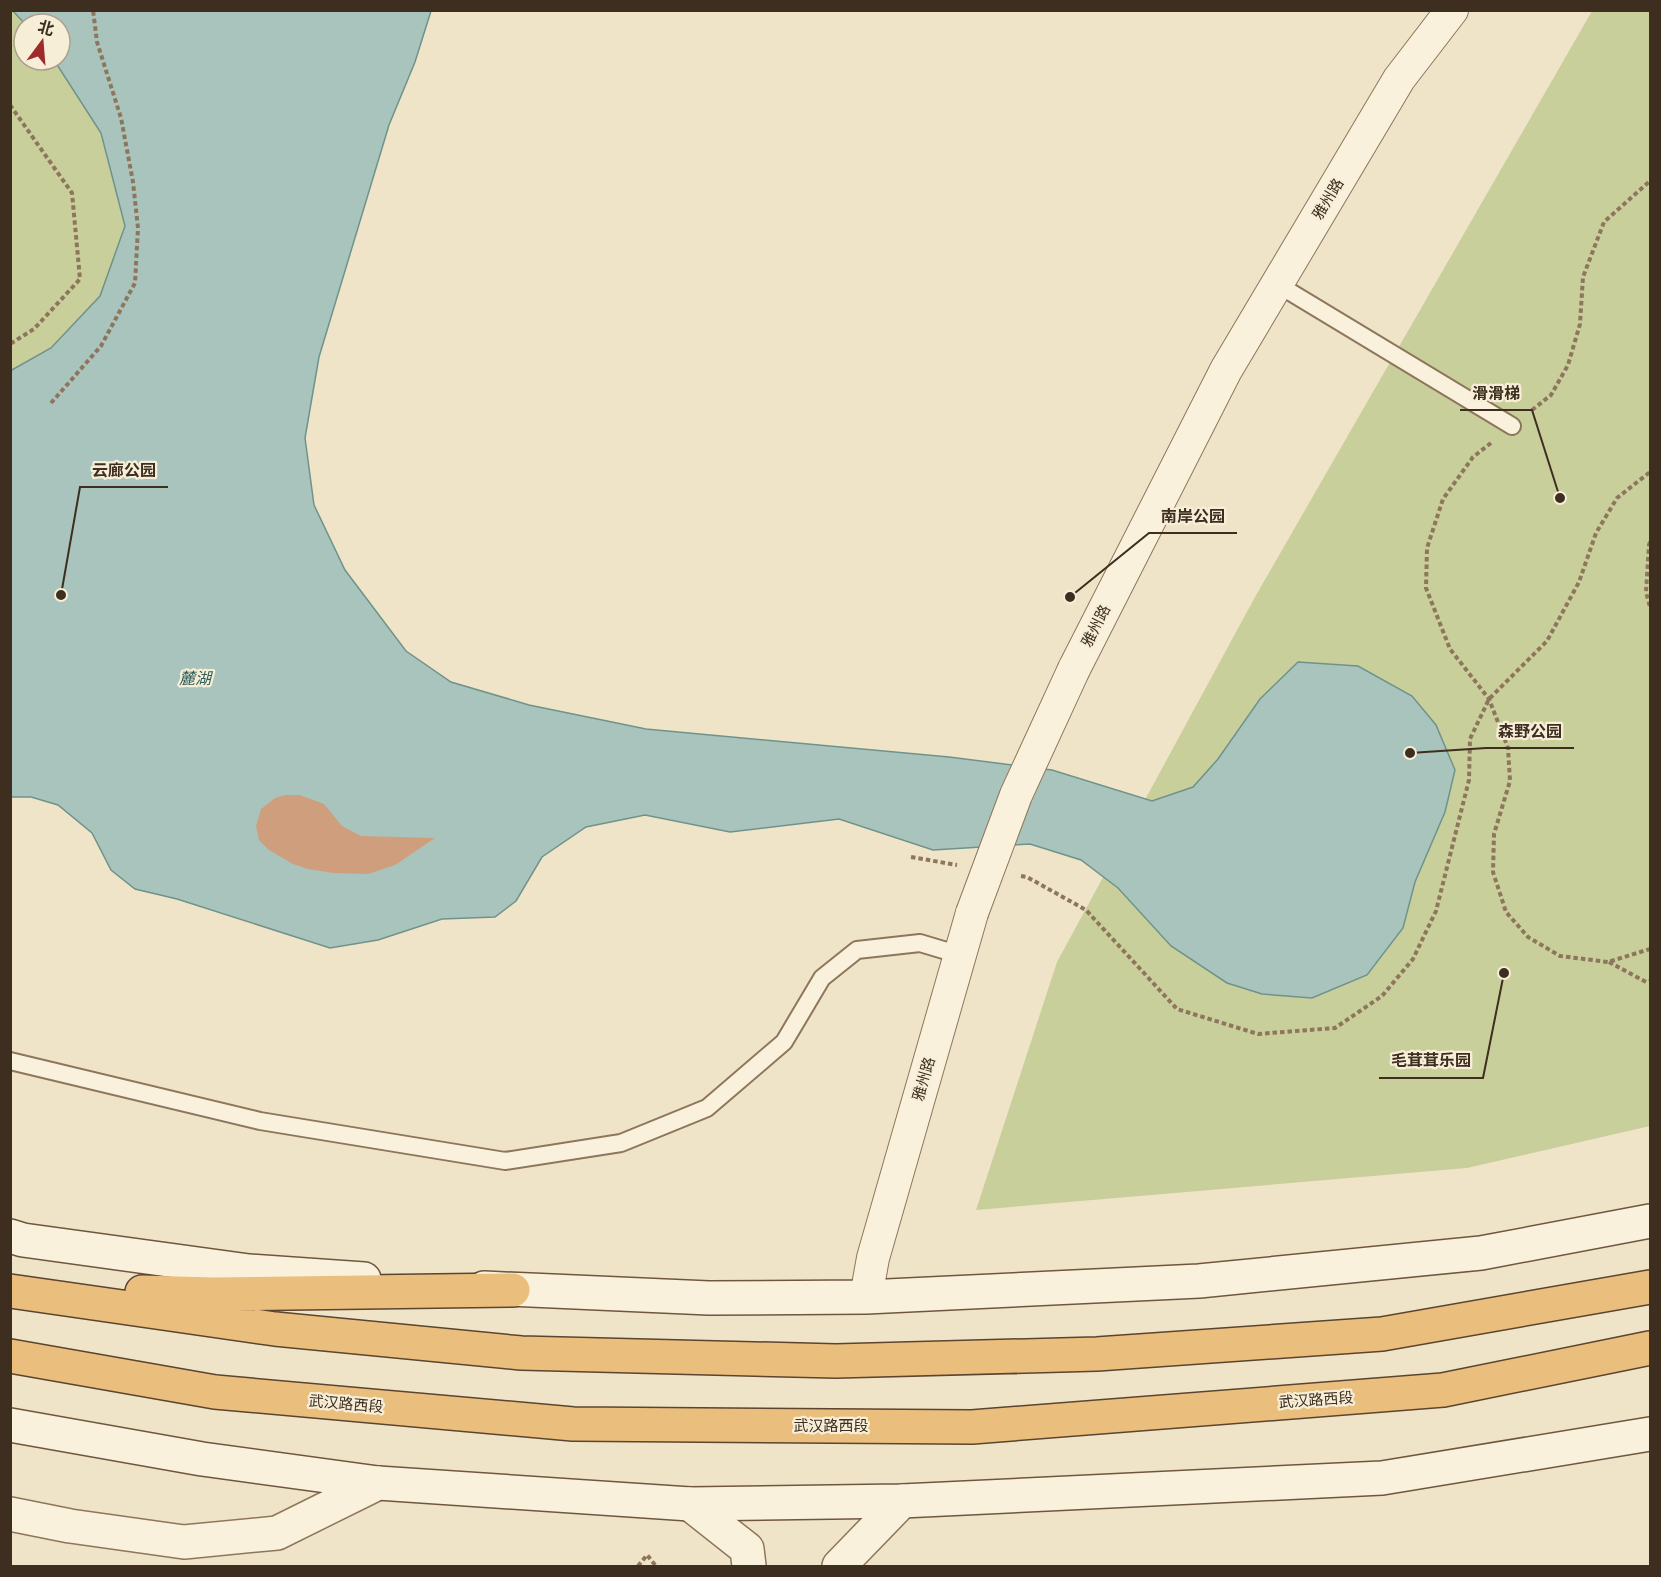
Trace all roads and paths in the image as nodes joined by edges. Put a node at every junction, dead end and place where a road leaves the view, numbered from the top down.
1 (93, 10) edge
2 (1452, 10) edge
3 (10, 105) edge
4 (1650, 181) edge
5 (1277, 284) junction
6 (10, 344) edge
7 (51, 403) dead end
8 (1512, 426) junction
9 (1650, 472) edge
10 (1650, 542) edge
11 (1650, 608) edge
12 (1489, 699) junction
13 (911, 857) dead end
14 (958, 865) dead end
15 (1016, 875) dead end
16 (1650, 949) edge
17 (960, 955) junction
18 (1608, 962) junction
19 (1650, 981) edge
20 (10, 1060) edge
21 (1650, 1221) edge
22 (10, 1236) edge
23 (1650, 1287) edge
24 (10, 1290) edge
25 (513, 1290) junction
26 (866, 1297) junction
27 (1650, 1348) edge
28 (10, 1356) edge
29 (10, 1425) edge
30 (1650, 1434) edge
31 (378, 1483) junction
32 (902, 1501) junction
33 (690, 1504) junction
34 (10, 1514) edge
35 (638, 1566) edge
36 (657, 1566) edge
37 (749, 1566) edge
38 (839, 1566) edge

1 - 7 path
2 - 5 street, 雅州路
3 - 6 path
4 - 8 path
5 - 8 lane
5 - 17 street, 雅州路, bridge
8 - 12 path
9 - 12 path
10 - 11 path
12 - 15 path
12 - 18 path
13 - 14 path
16 - 18 path
17 - 20 lane
17 - 26 street, 雅州路
18 - 19 path
21 - 26 main road
22 - 25 main road
23 - 24 highway
24 - 25 highway
25 - 26 main road
27 - 28 highway, 武汉路西段
29 - 31 main road
30 - 32 main road
31 - 33 main road
31 - 34 main road
32 - 33 main road
32 - 38 main road
33 - 37 main road
35 - 36 path

